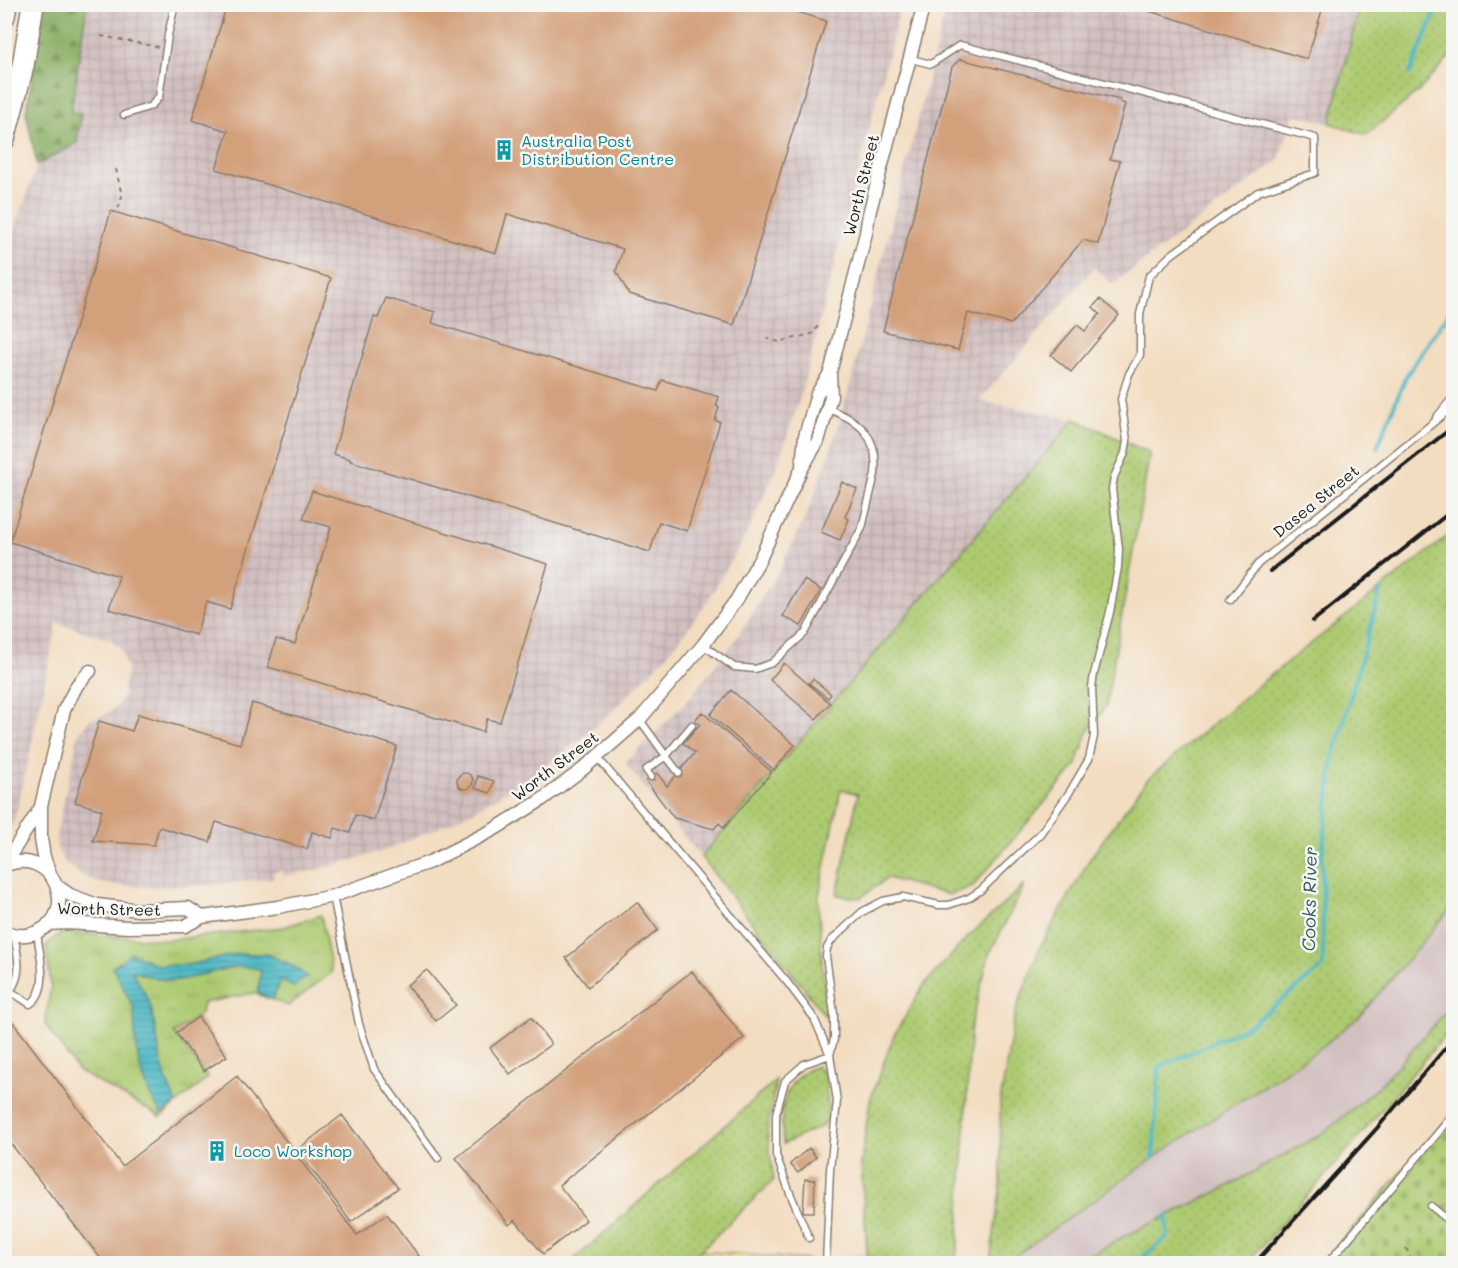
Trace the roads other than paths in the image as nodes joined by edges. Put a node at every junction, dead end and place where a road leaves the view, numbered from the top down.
1 (6, 4) edge
2 (33, 4) edge
3 (175, 4) edge
4 (924, 4) edge
5 (4, 16) edge
6 (911, 59) junction
7 (124, 115) dead end
8 (4, 139) edge
9 (830, 373) junction
10 (1454, 396) edge
11 (1454, 406) edge
12 (827, 409) junction
13 (1426, 430) junction
14 (801, 470) junction
15 (1230, 600) dead end
16 (703, 645) junction
17 (90, 671) dead end
18 (640, 719) junction
19 (692, 725) dead end
20 (666, 756) junction
21 (597, 757) junction
22 (679, 773) dead end
23 (651, 777) dead end
24 (41, 807) junction
25 (4, 865) edge
26 (50, 874) junction
27 (57, 886) junction
28 (333, 896) junction
29 (202, 917) junction
30 (48, 924) junction
31 (37, 932) junction
32 (9, 933) edge
33 (7, 989) edge
34 (830, 1055) junction
35 (1454, 1114) edge
36 (438, 1158) dead end
37 (1431, 1206) dead end
38 (1454, 1225) edge
39 (809, 1238) dead end
40 (826, 1263) edge
41 (1328, 1263) edge

1 - 5 highway
2 - 8 highway
3 - 7 lane
4 - 6 street, Worth Street
6 - 9 street, Worth Street
6 - 34 lane
9 - 12 street, Worth Street
9 - 14 street, Worth Street
10 - 13 lane
11 - 13 lane
12 - 14 street, Worth Street
12 - 16 lane
13 - 15 lane, Dasea Street
14 - 16 street, Worth Street
16 - 18 street, Worth Street
17 - 24 street
18 - 20 lane
18 - 21 street, Worth Street
19 - 20 lane
20 - 22 lane
20 - 23 lane
21 - 28 street, Worth Street
21 - 34 lane
24 - 25 street
24 - 26 street
25 - 26 street
26 - 27 street
27 - 29 street, Worth Street
27 - 30 street
28 - 29 street, Worth Street
28 - 36 lane
29 - 30 street, Worth Street
30 - 31 street
31 - 32 street
31 - 33 lane
32 - 33 lane
34 - 39 lane
34 - 40 lane
35 - 41 lane
37 - 38 lane

